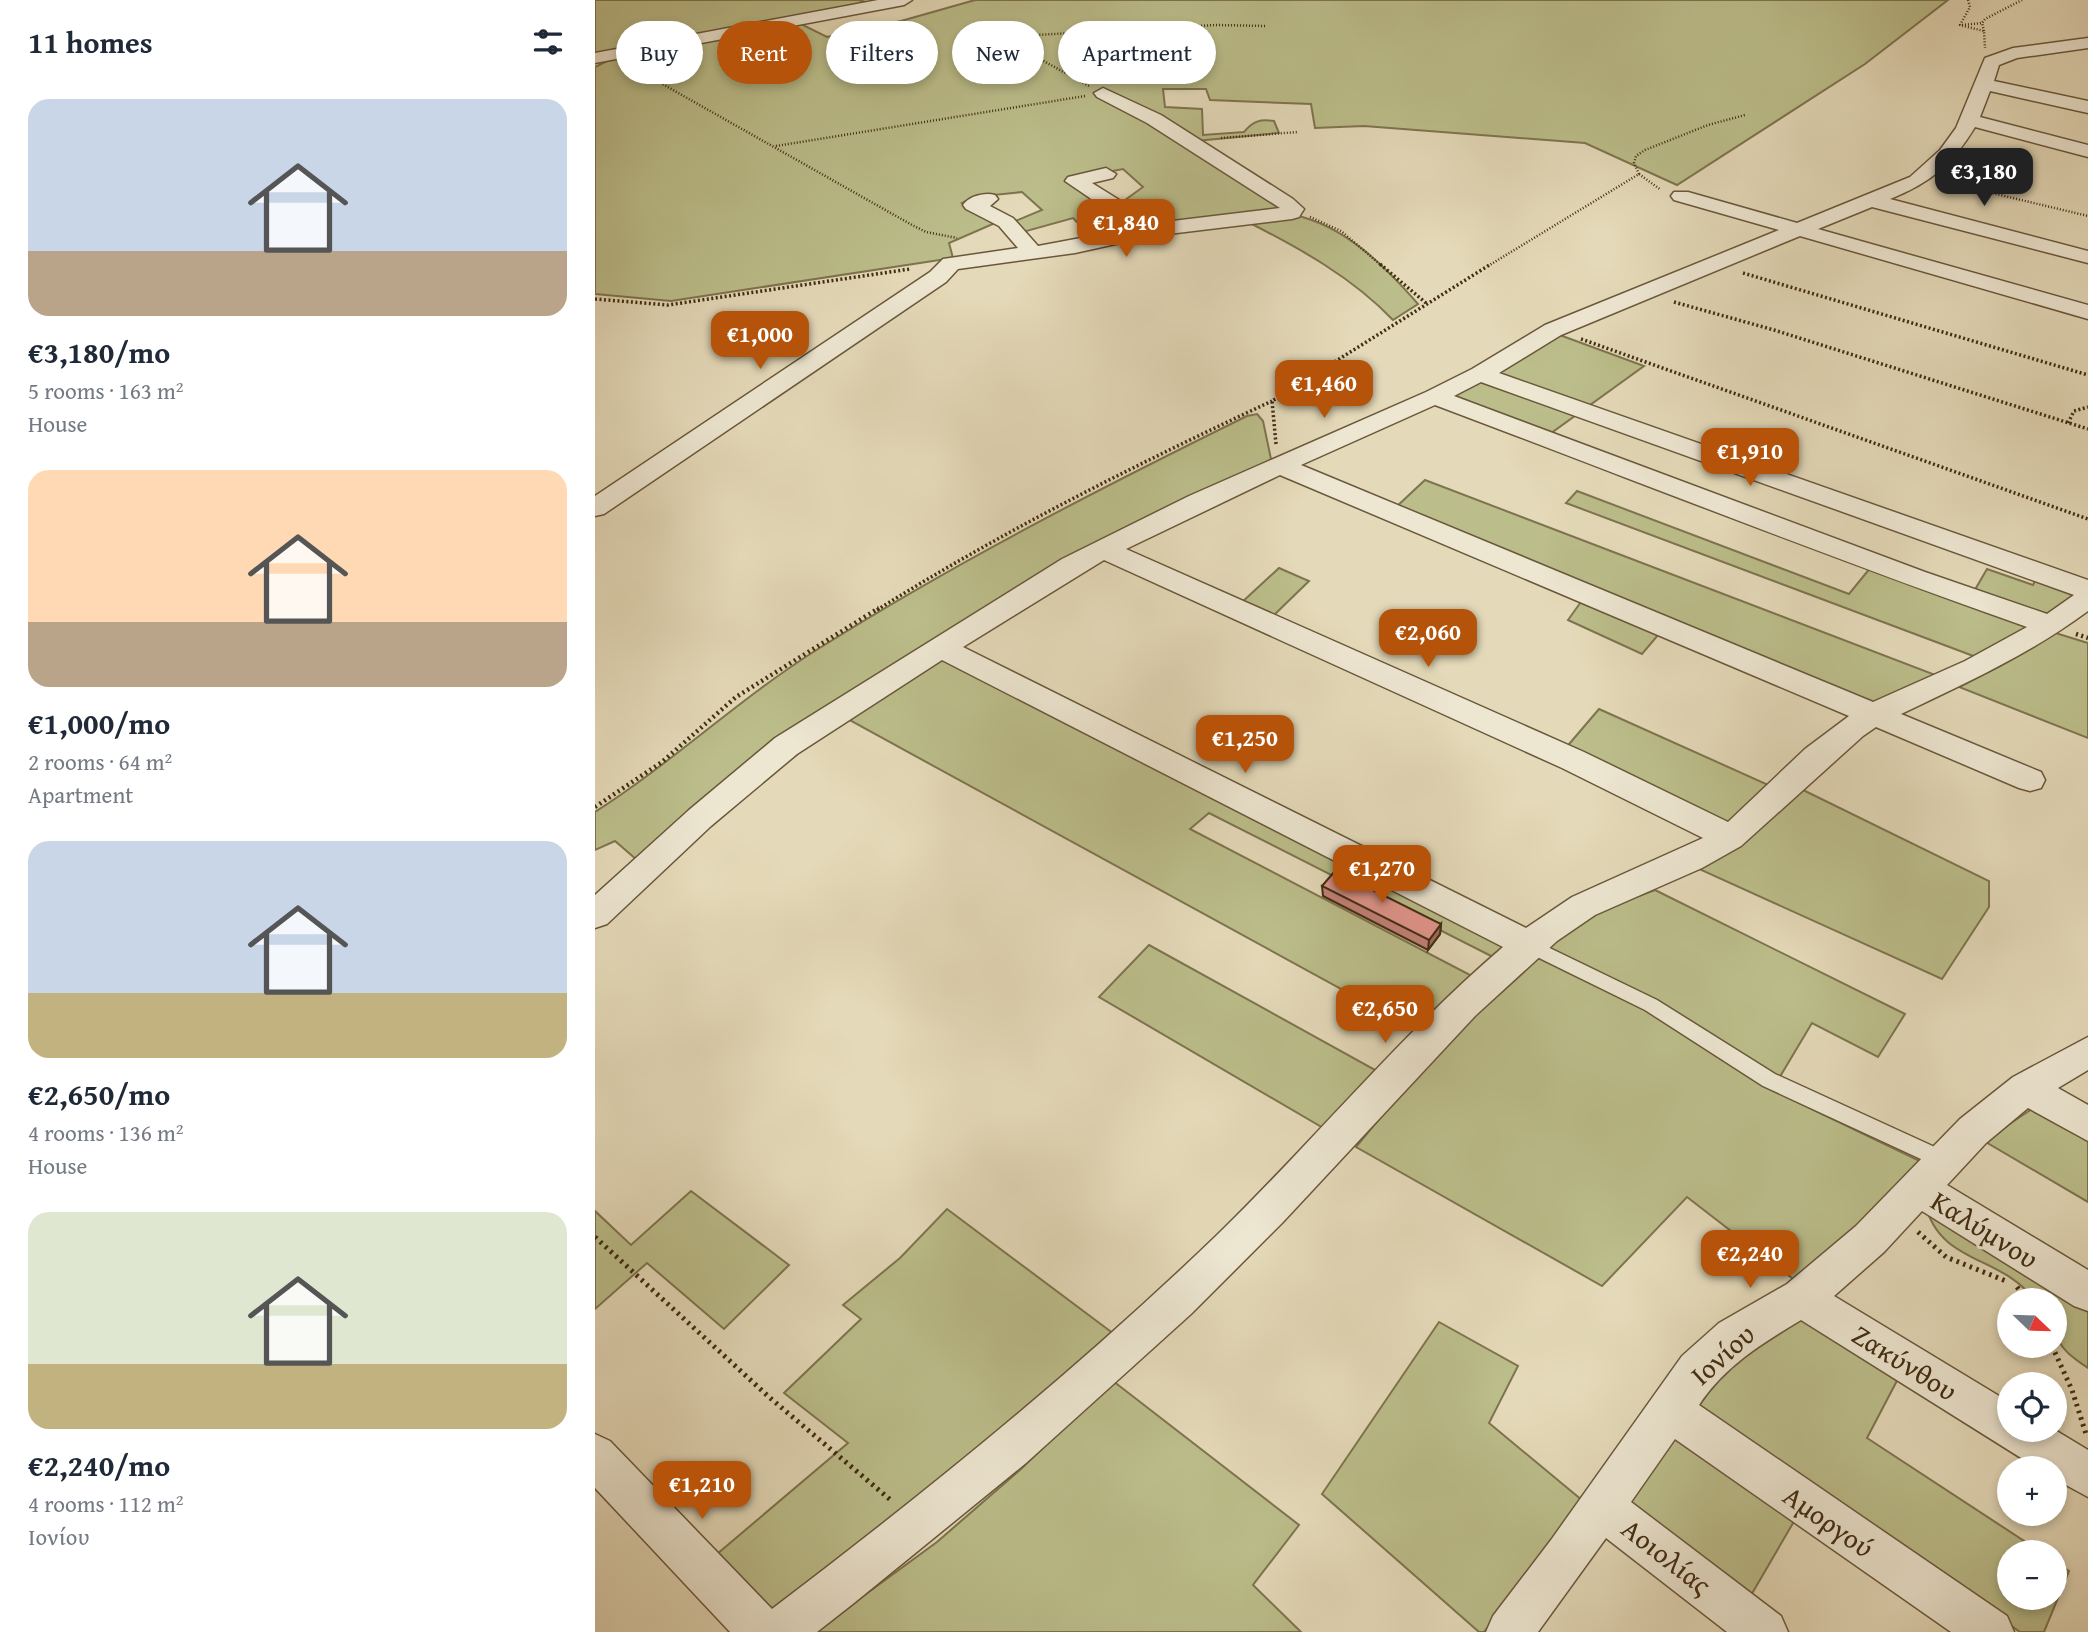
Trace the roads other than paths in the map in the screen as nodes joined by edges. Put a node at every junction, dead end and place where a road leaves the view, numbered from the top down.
1 (904, 0) edge
2 (2088, 43) edge
3 (604, 56) edge
4 (595, 63) edge
5 (1984, 84) junction
6 (1147, 92) dead end
7 (2088, 107) edge
8 (1972, 121) junction
9 (2088, 151) edge
10 (1106, 174) dead end
11 (1681, 196) road end
12 (988, 199) dead end
13 (1870, 200) junction
14 (1152, 230) junction
15 (1794, 230) junction
16 (1033, 253) junction
17 (2088, 257) edge
18 (2088, 312) edge
19 (1480, 374) junction
20 (1434, 397) junction
21 (1279, 465) junction
22 (595, 508) edge
23 (1103, 549) junction
24 (2088, 590) edge
25 (2088, 598) edge
26 (2051, 625) junction
27 (940, 647) junction
28 (1872, 715) junction
29 (2030, 780) dead end
30 (1730, 837) junction
31 (595, 915) edge
32 (1529, 945) junction
33 (2088, 1052) edge
34 (2027, 1088) junction
35 (2088, 1124) edge
36 (1921, 1185) junction
37 (2088, 1293) edge
38 (1801, 1298) junction
39 (1668, 1409) junction
40 (1997, 1419) edge
41 (2034, 1442) edge
42 (595, 1456) edge
43 (2088, 1475) edge
44 (1602, 1507) junction
45 (762, 1632) edge
46 (779, 1632) edge
47 (1509, 1632) edge
48 (1765, 1632) edge
49 (1991, 1632) edge

1 - 3 street
2 - 5 street
3 - 4 street
5 - 7 street
5 - 8 street
6 - 14 street
8 - 9 street
8 - 13 street
10 - 14 street
11 - 15 street
12 - 16 street
13 - 15 street
13 - 17 street
14 - 16 street
15 - 18 street
15 - 19 street
16 - 22 street
19 - 20 street
19 - 24 street
20 - 21 street
20 - 26 street
21 - 23 street
21 - 28 street
23 - 27 street
23 - 30 street
25 - 26 street
26 - 28 street
27 - 31 street
27 - 32 street
28 - 29 street
28 - 30 street
30 - 32 street
32 - 36 lane
32 - 46 street
33 - 34 street, Ιονίου
34 - 35 street
34 - 36 street, Ιονίου
36 - 37 street, Καλύμνου
36 - 38 street, Ιονίου
38 - 39 street, Ιονίου
38 - 40 street, Ζακύνθου
39 - 44 street, Ιονίου
39 - 49 street, Αμοργού
41 - 43 street
42 - 45 street
44 - 47 street, Ιονίου
44 - 48 street, Αοιολίας

